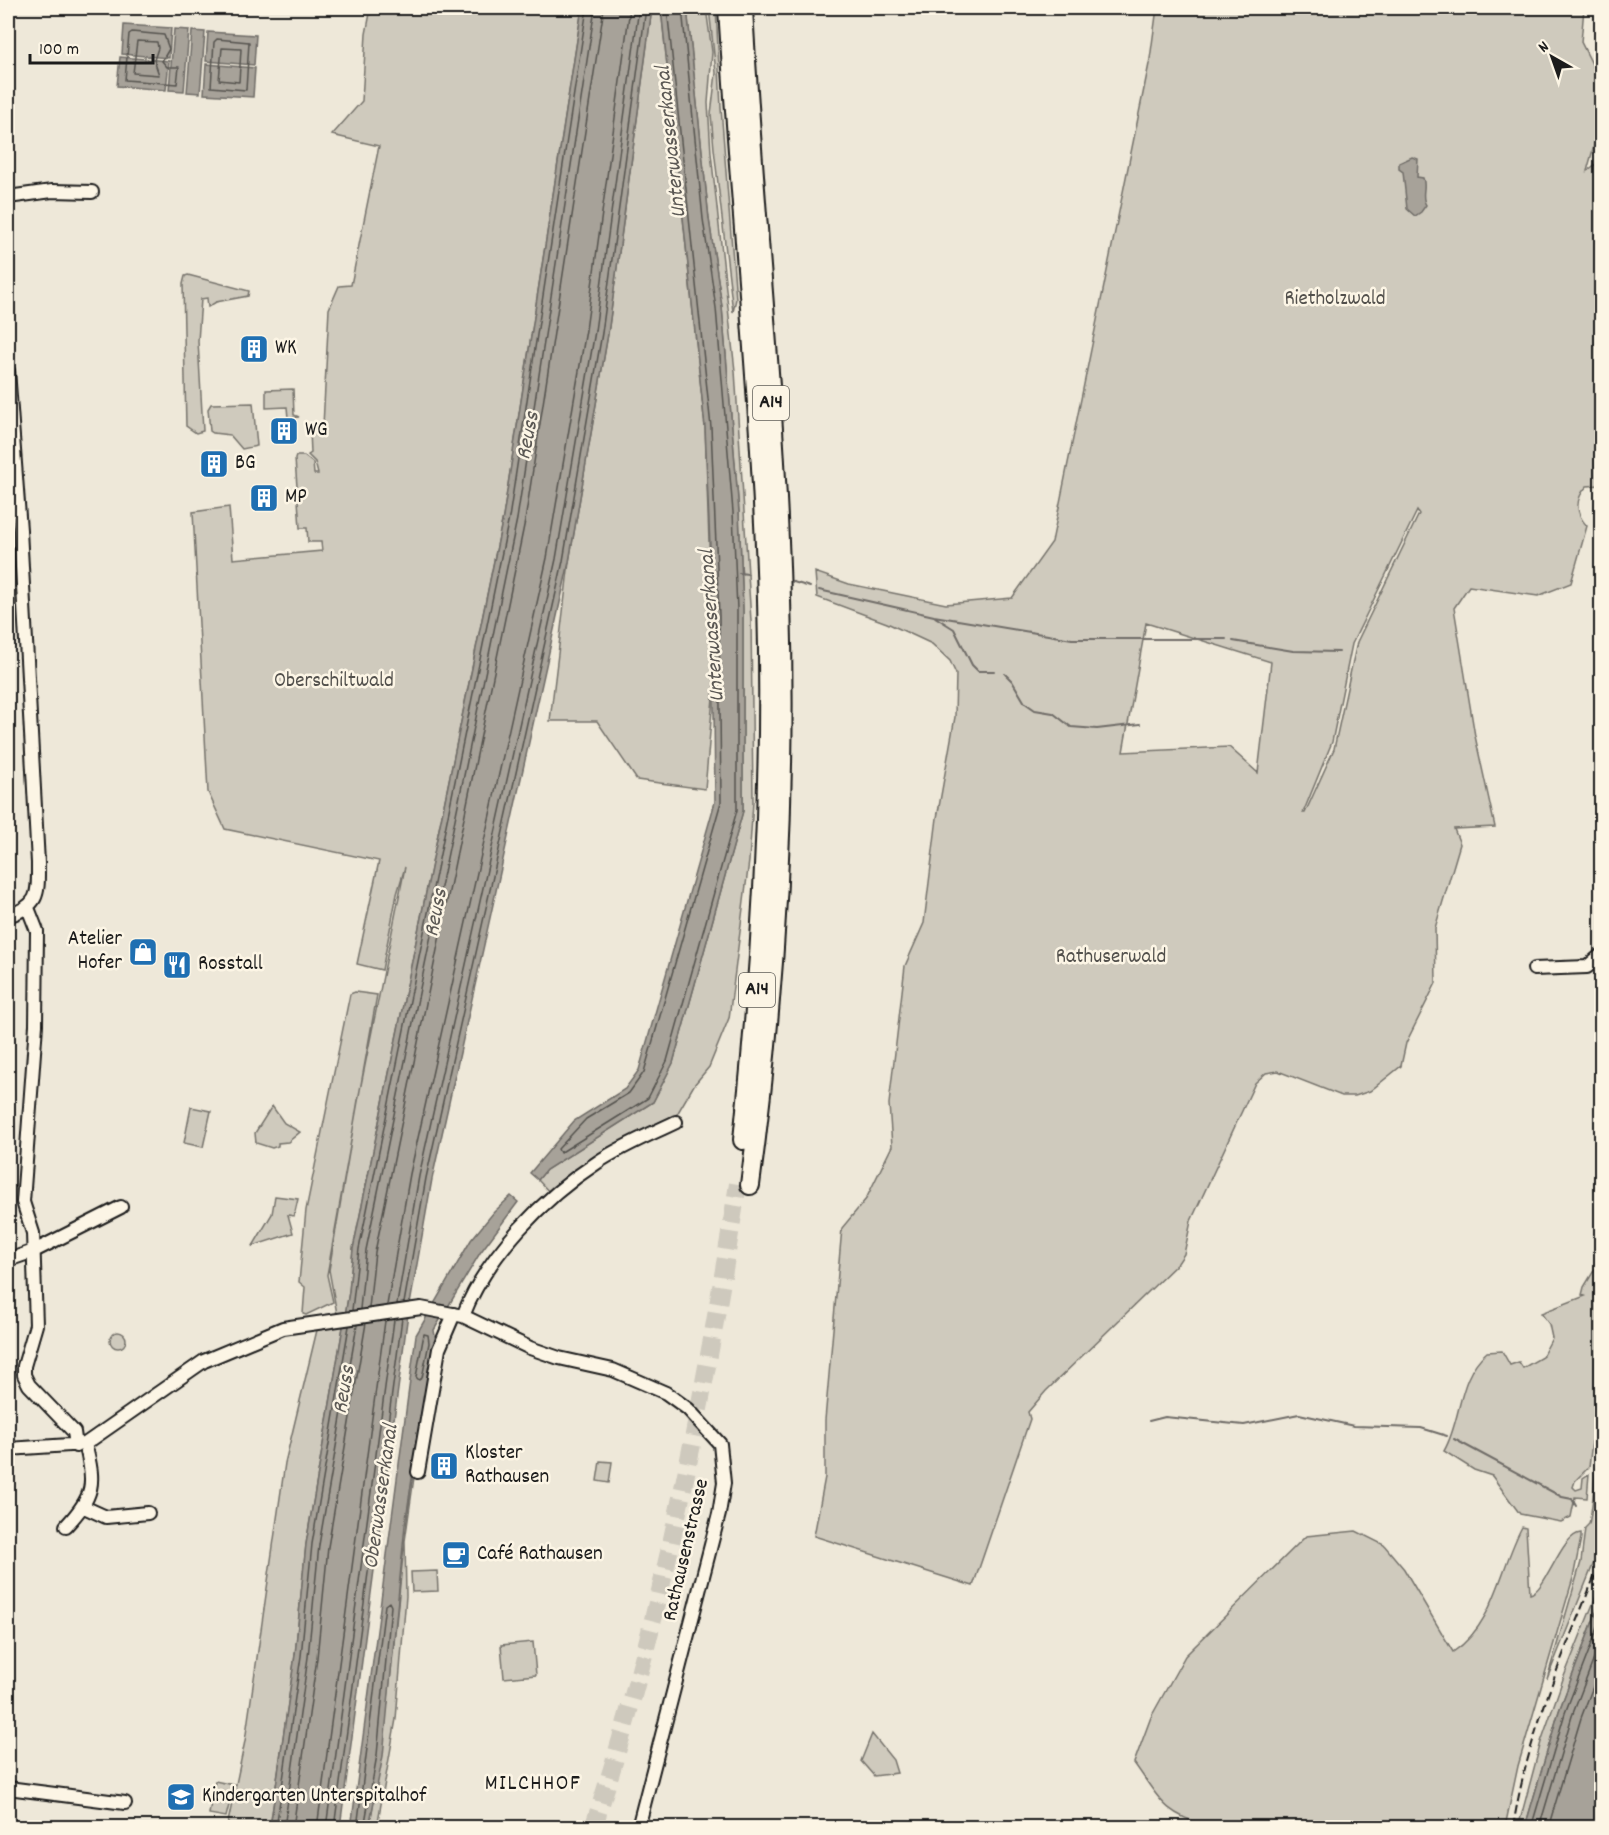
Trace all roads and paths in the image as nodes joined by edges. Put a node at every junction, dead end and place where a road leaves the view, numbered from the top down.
1 (728, 8) edge
2 (743, 8) edge
3 (92, 192) dead end
4 (8, 197) edge
5 (8, 370) edge
6 (20, 530) junction
7 (8, 537) edge
8 (28, 908) junction
9 (8, 916) edge
10 (1602, 954) edge
11 (1534, 969) dead end
12 (676, 1122) dead end
13 (121, 1207) dead end
14 (34, 1251) junction
15 (8, 1260) edge
16 (454, 1314) junction
17 (81, 1445) junction
18 (8, 1449) edge
19 (418, 1473) dead end
20 (84, 1507) junction
21 (148, 1513) dead end
22 (66, 1526) dead end
23 (8, 1788) edge
24 (125, 1803) dead end
25 (638, 1827) edge

1 - 2 highway, A14
3 - 4 street
5 - 6 street
6 - 7 street
6 - 8 street
8 - 9 street
8 - 14 street
10 - 11 street
12 - 16 street
13 - 14 street
14 - 15 street
14 - 17 street
16 - 17 street, Rathausenstrasse
16 - 19 street
16 - 25 street, Rathausenstrasse
17 - 18 street
17 - 20 street
20 - 21 street
20 - 22 street
23 - 24 street

